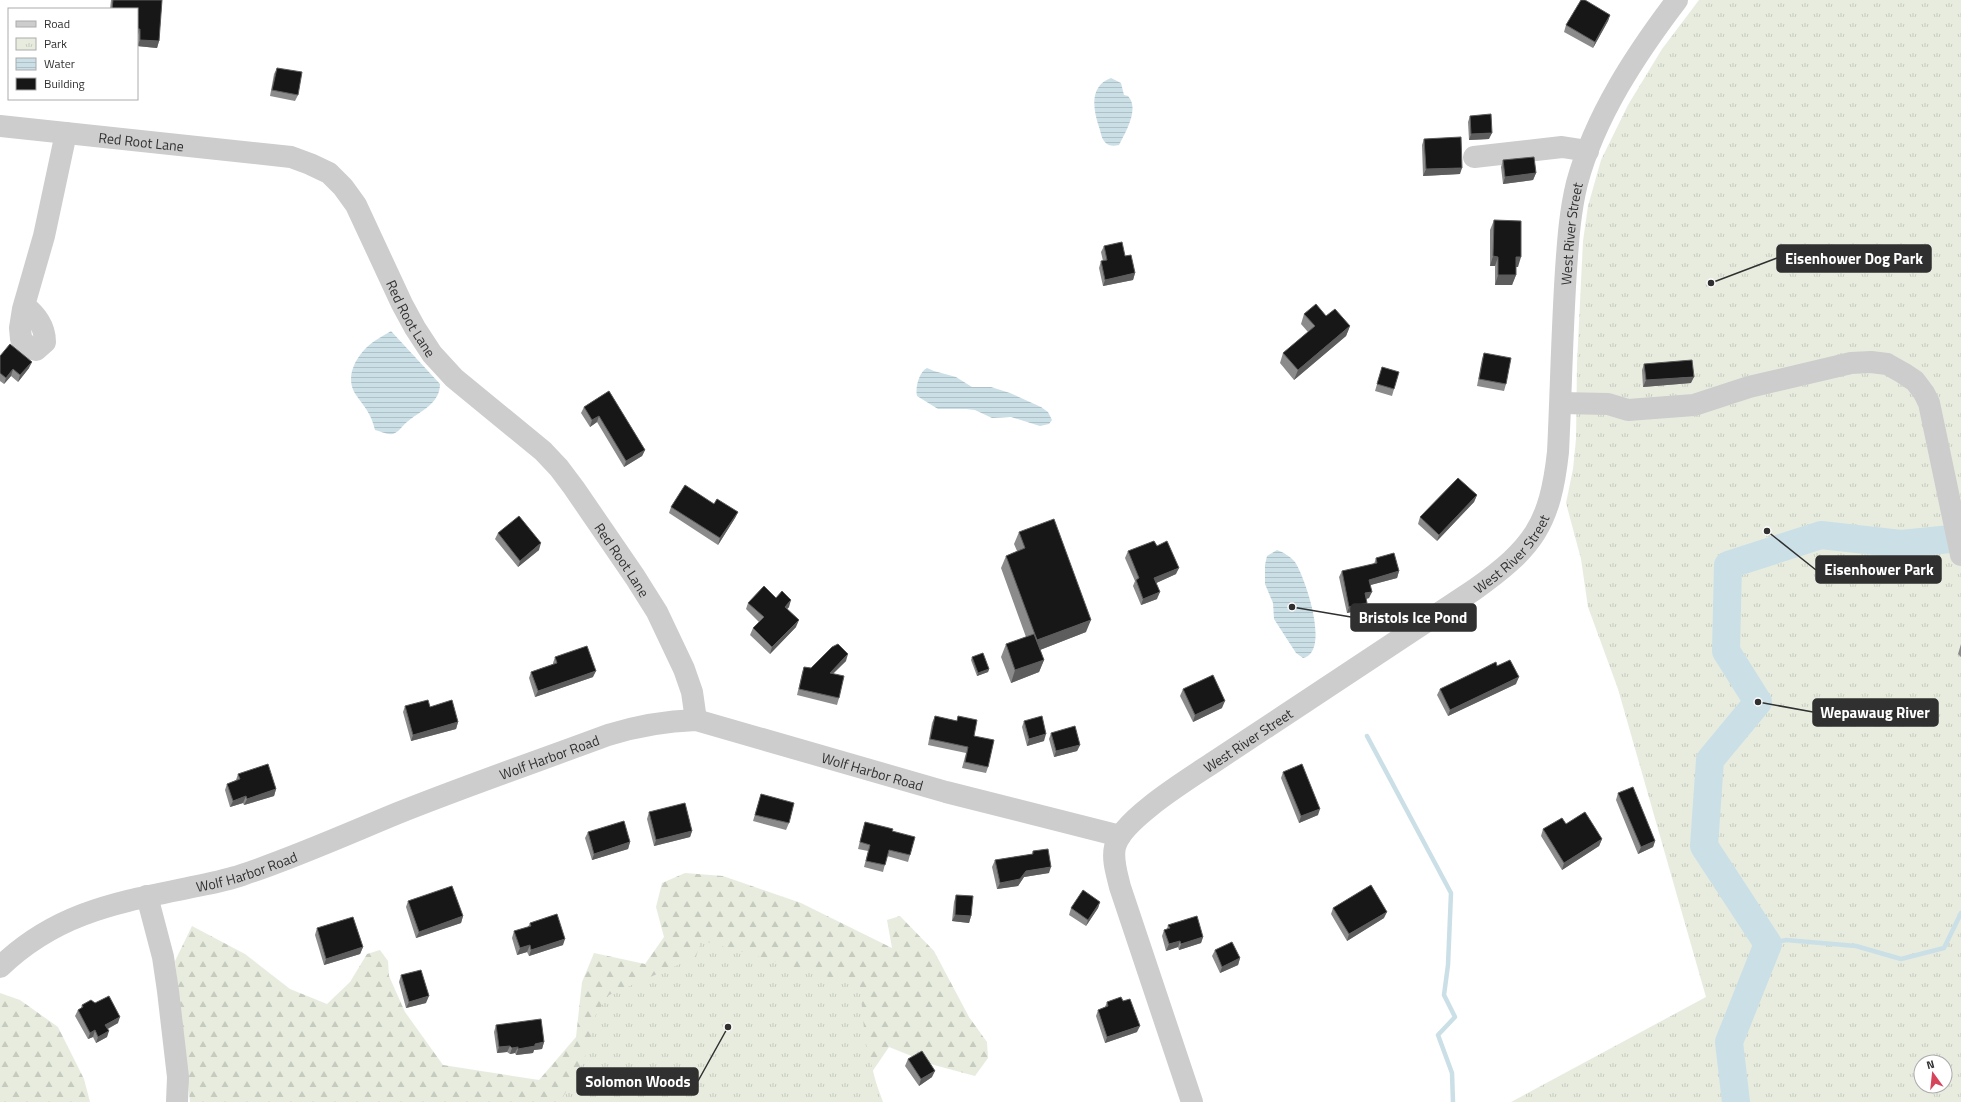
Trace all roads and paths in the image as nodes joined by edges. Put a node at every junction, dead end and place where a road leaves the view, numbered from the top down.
1 (1677, 0) edge
2 (0, 126) edge
3 (66, 133) junction
4 (1588, 151) junction
5 (1474, 157) dead end
6 (24, 305) dead end
7 (1560, 403) junction
8 (1960, 551) edge
9 (696, 720) junction
10 (1120, 836) junction
11 (147, 896) junction
12 (0, 967) edge
13 (177, 1102) edge
14 (1192, 1102) edge

1 - 4 street, West River Street
2 - 3 street, Red Root Lane
3 - 6 street
3 - 9 street, Red Root Lane
4 - 5 street
4 - 7 street, West River Street
7 - 8 street
7 - 10 street, West River Street
9 - 10 street, Wolf Harbor Road
9 - 11 street, Wolf Harbor Road
10 - 14 street, West River Street
11 - 12 street, Wolf Harbor Road
11 - 13 street

